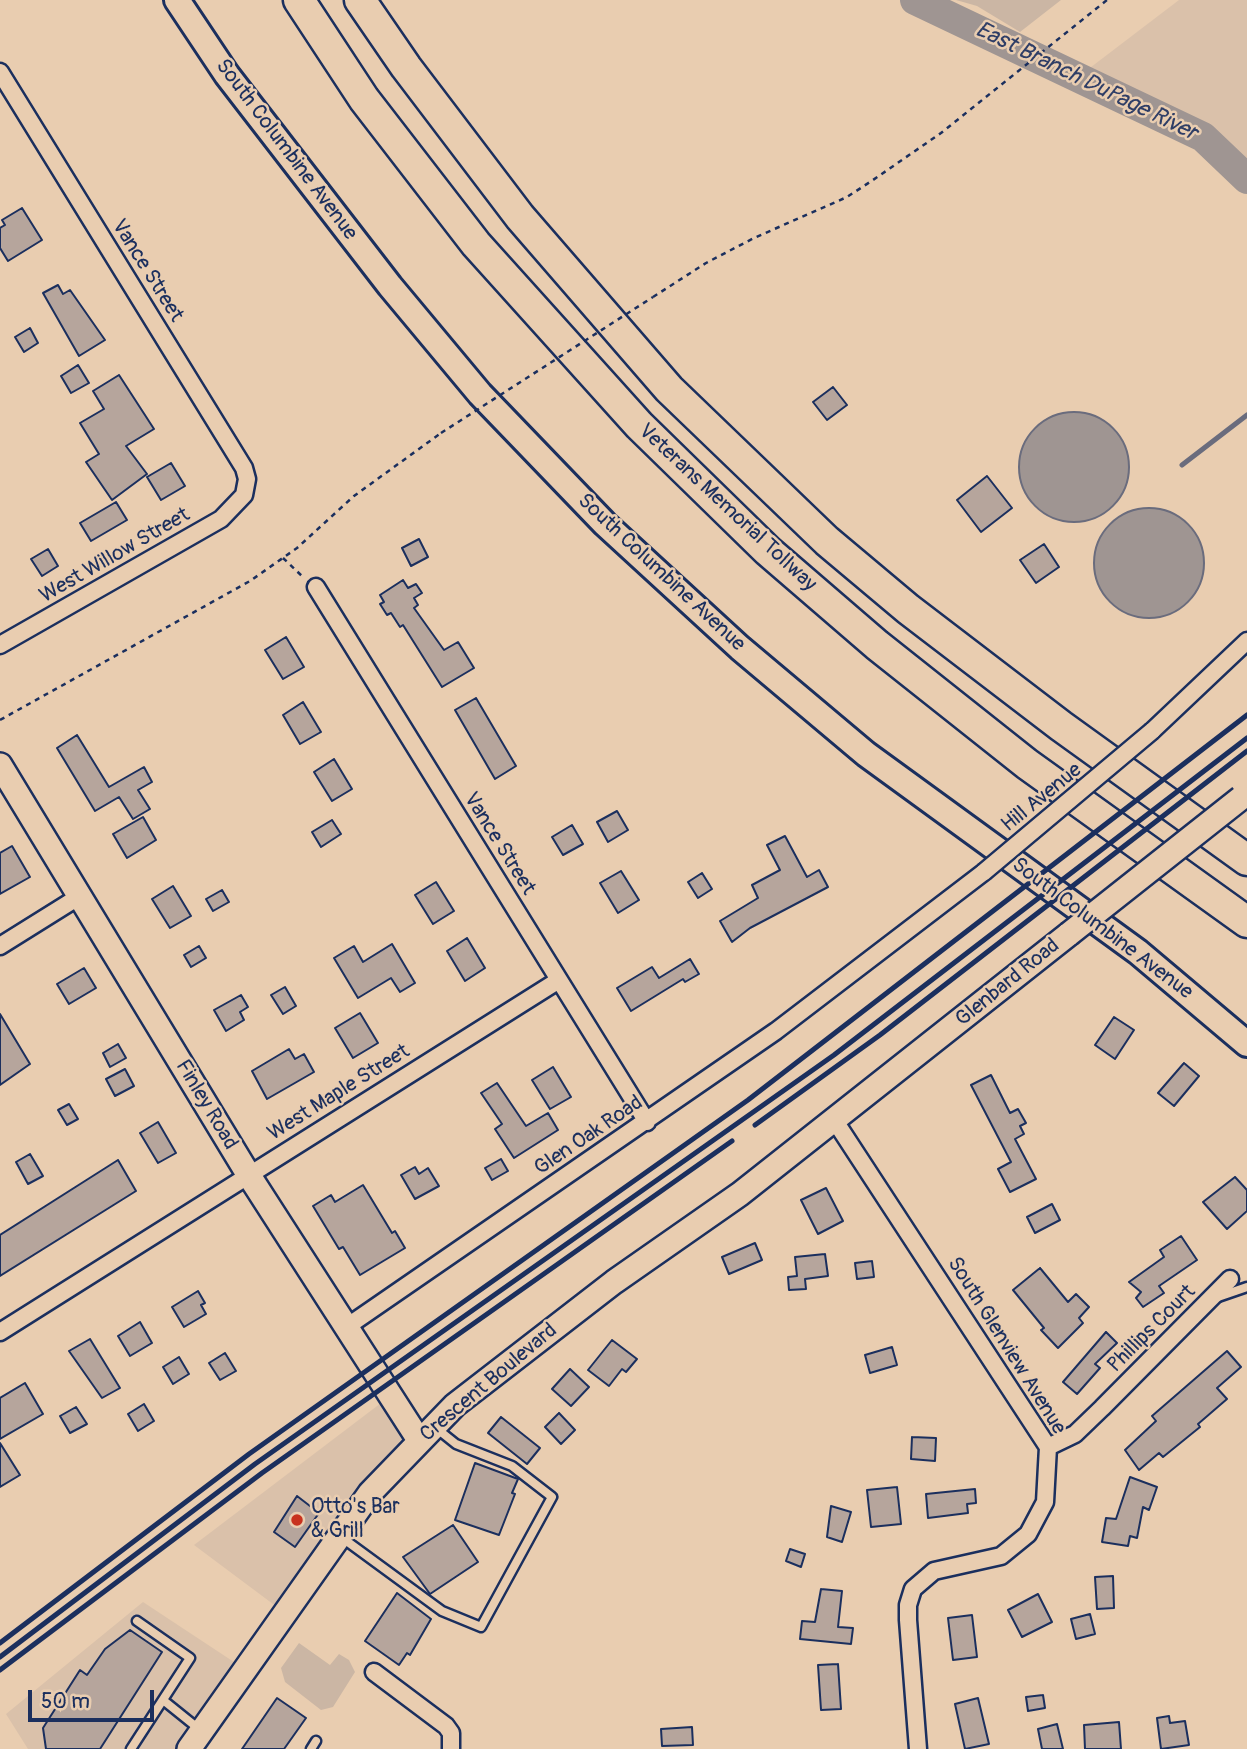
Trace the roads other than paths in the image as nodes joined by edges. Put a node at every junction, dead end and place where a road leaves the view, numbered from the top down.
1 (177, 0) edge
2 (299, 0) edge
3 (360, 0) edge
4 (0, 72) edge
5 (244, 495) joint
6 (316, 587) road end
7 (1247, 641) edge
8 (0, 645) edge
9 (0, 765) edge
10 (1244, 796) edge
11 (1247, 860) edge
12 (80, 896) junction
13 (1247, 922) edge
14 (0, 946) edge
15 (851, 972) joint
16 (559, 981) junction
17 (1247, 1044) edge
18 (835, 1121) junction
19 (647, 1122) junction
20 (248, 1174) junction
21 (1230, 1279) dead end
22 (1247, 1287) edge
23 (1212, 1300) junction
24 (345, 1328) junction
25 (0, 1332) edge
26 (426, 1433) junction
27 (1048, 1447) junction
28 (338, 1535) junction
29 (137, 1621) dead end
30 (374, 1672) dead end
31 (163, 1700) junction
32 (195, 1740) edge
33 (131, 1749) edge
34 (451, 1749) edge
35 (918, 1749) edge

1 - 17 main road, South Columbine Avenue
2 - 13 highway, Veterans Memorial Tollway
3 - 11 highway, Veterans Memorial Tollway
4 - 5 street, Vance Street
5 - 8 street, West Willow Street
6 - 16 street, Vance Street
7 - 15 street, Hill Avenue, bridge
9 - 12 main road, Finley Road
10 - 18 main road, Glenbard Road, bridge
12 - 14 street
12 - 20 main road, Finley Road
15 - 19 street, Glen Oak Road
16 - 19 street, Vance Street
16 - 20 street, West Maple Street
18 - 26 main road, Crescent Boulevard
18 - 27 street, South Glenview Avenue
19 - 24 street, Glen Oak Road
20 - 24 main road, Finley Road
20 - 25 street, West Maple Street
21 - 23 street, Phillips Court
22 - 23 lane
23 - 27 street, Phillips Court
24 - 26 main road, Finley Road
26 - 28 main road, Crescent Boulevard
26 - 28 lane
27 - 35 street, South Glenview Avenue
28 - 32 main road, Crescent Boulevard
29 - 31 lane
30 - 34 street
31 - 32 lane
31 - 33 lane

